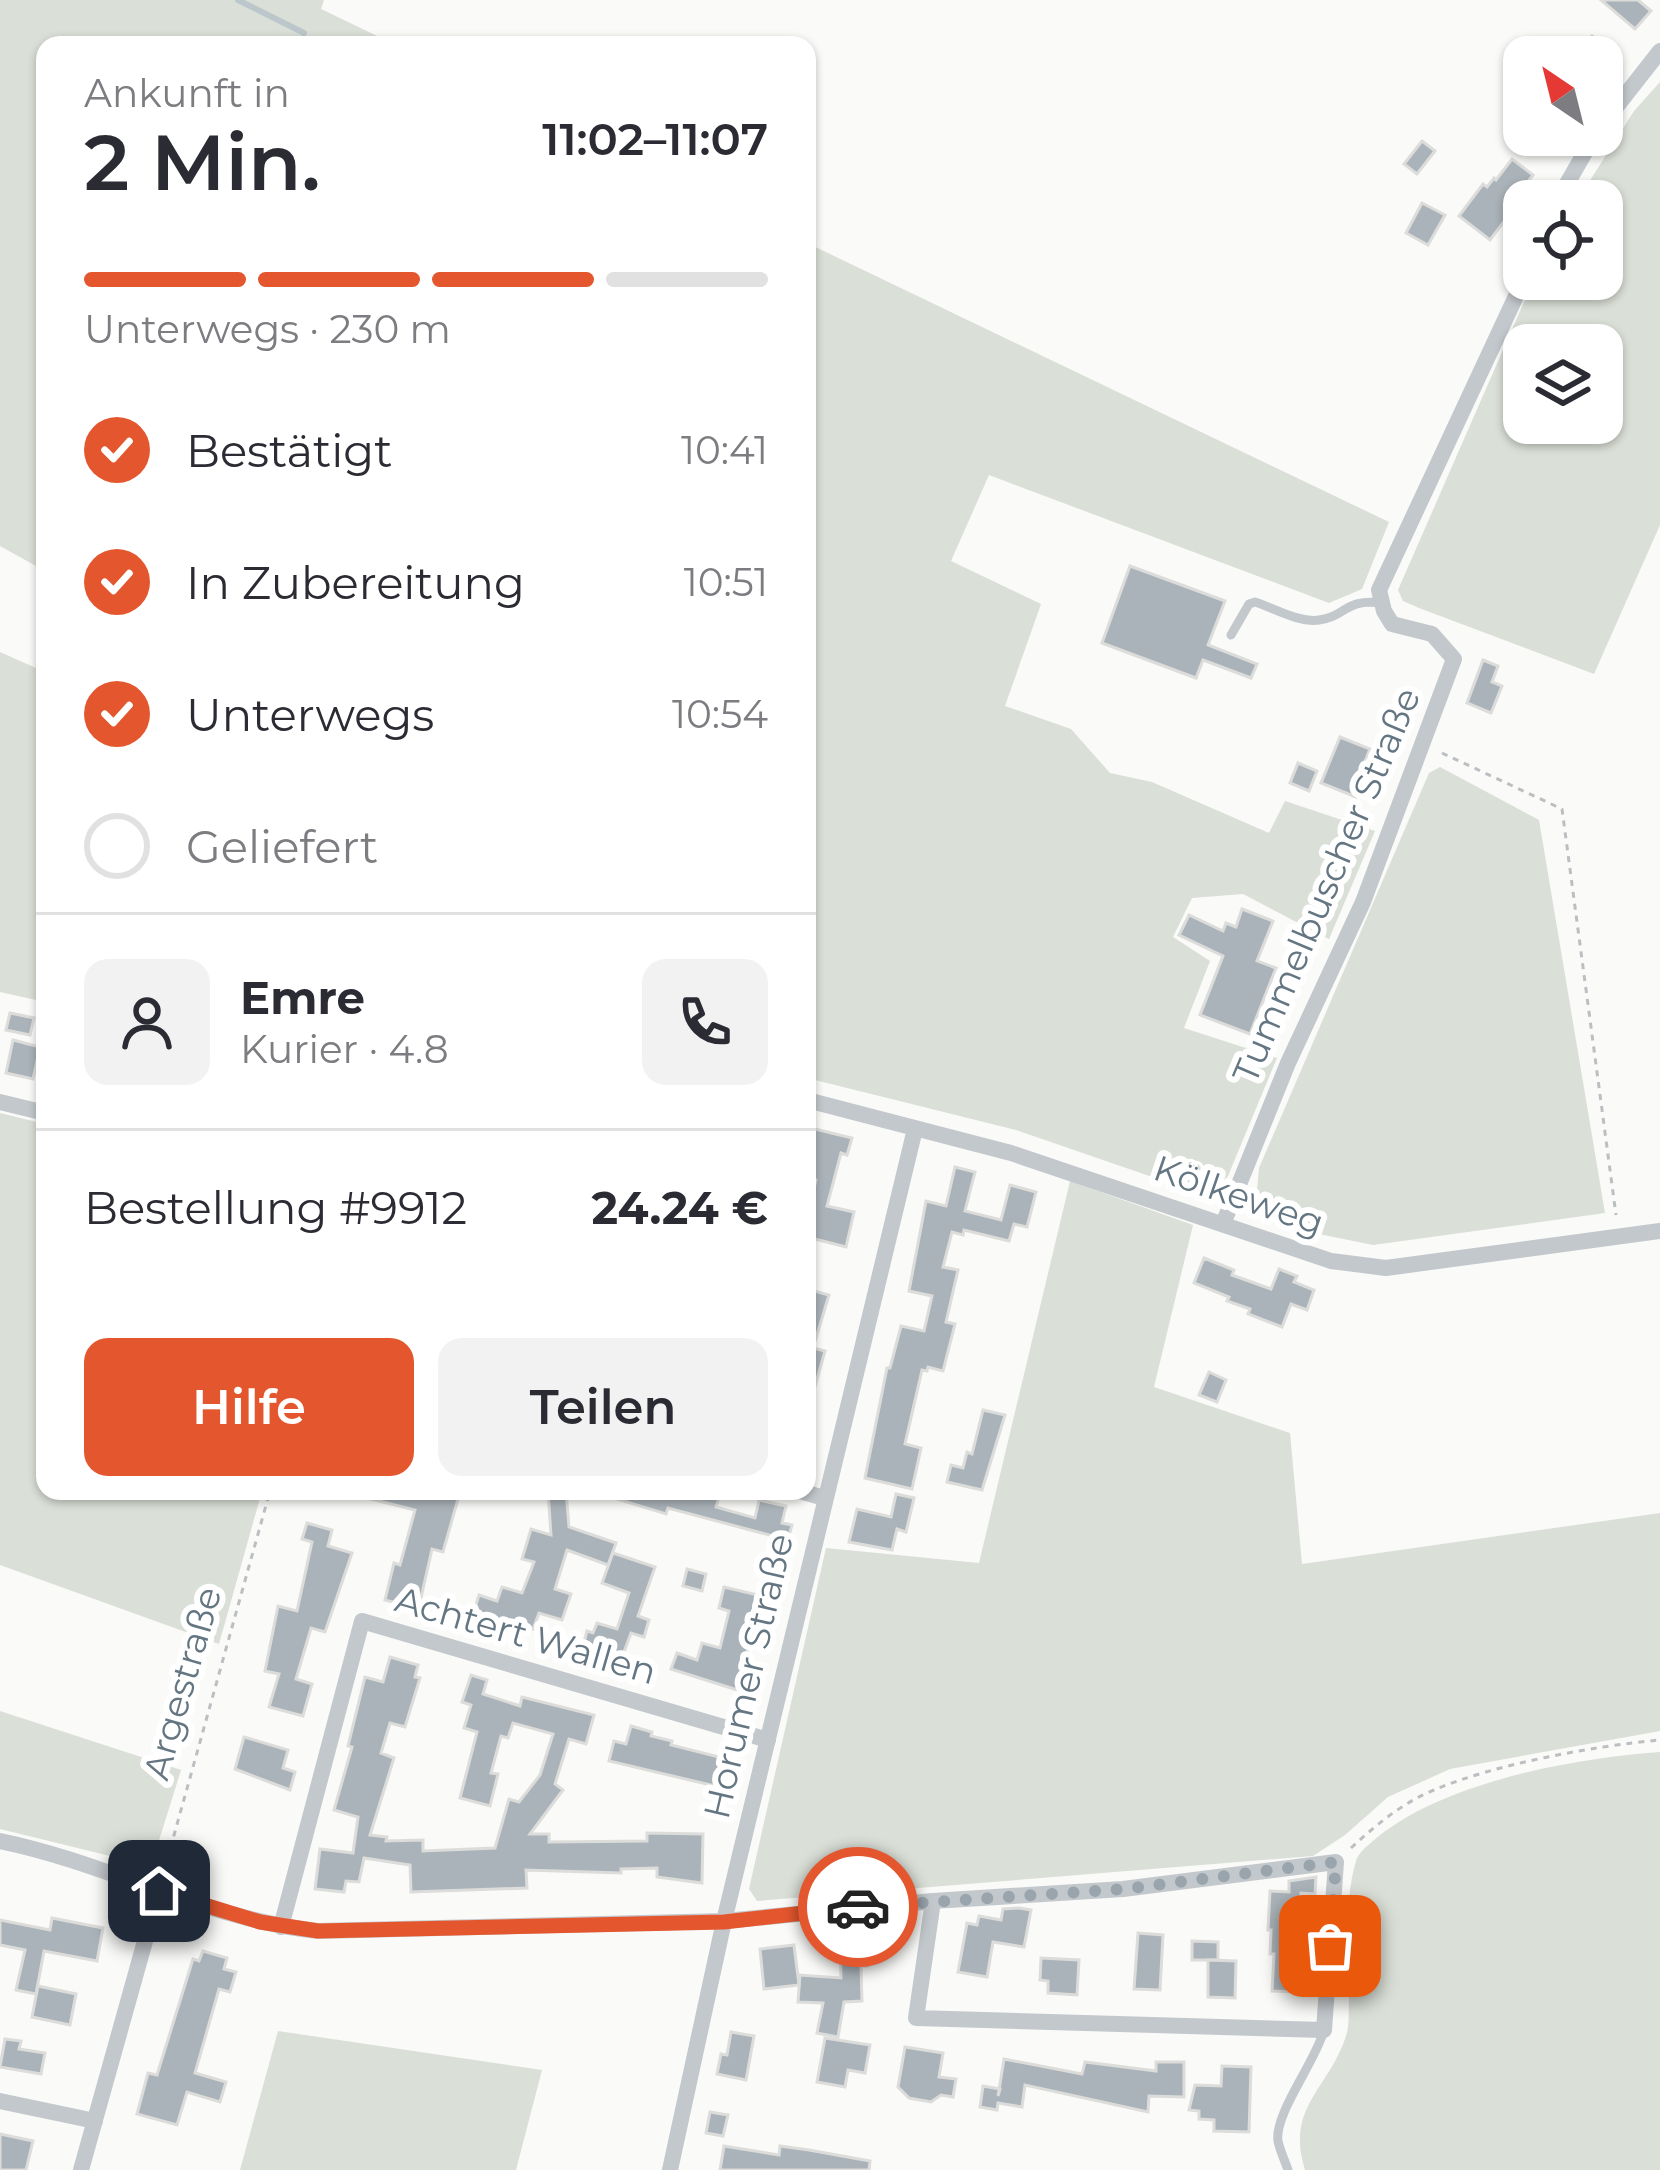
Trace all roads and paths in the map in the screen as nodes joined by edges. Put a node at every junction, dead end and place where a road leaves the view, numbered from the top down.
1 (1660, 51) edge
2 (1623, 98) edge
3 (1514, 300) edge
4 (1382, 603) junction
5 (1232, 635) dead end
6 (1425, 745) junction
7 (0, 1102) edge
8 (816, 1102) edge
9 (36, 1111) edge
10 (915, 1129) junction
11 (1223, 1224) junction
12 (1660, 1231) edge
13 (1619, 1234) junction
14 (816, 1496) edge
15 (824, 1498) junction
16 (268, 1500) edge
17 (768, 1740) junction
18 (1660, 1740) edge
19 (0, 1841) edge
20 (1336, 1862) junction
21 (159, 1891) junction
22 (932, 1901) junction
23 (724, 1922) junction
24 (281, 1927) junction
25 (1324, 2030) junction
26 (0, 2102) edge
27 (95, 2121) junction
28 (81, 2170) edge
29 (670, 2170) edge
30 (1288, 2170) edge

1 - 2 street
3 - 4 street
4 - 5 lane
4 - 6 street, Tummelbuscher Straße
6 - 11 street, Tummelbuscher Straße
6 - 13 path
7 - 9 street
8 - 10 street, Kölkeweg
10 - 11 street, Kölkeweg
10 - 15 street, Horumer Straße
11 - 13 street, Kölkeweg
12 - 13 street, Kölkeweg
14 - 15 street
15 - 17 street, Horumer Straße
16 - 21 path, Argestraße
17 - 23 street, Horumer Straße
17 - 24 street, Achtert Wallen
18 - 20 path
19 - 21 street
20 - 22 street
20 - 25 street
21 - 24 street
21 - 27 street
22 - 23 street
22 - 25 street
23 - 24 street
23 - 29 street, Horumer Straße
25 - 30 lane
26 - 27 street
27 - 28 street

